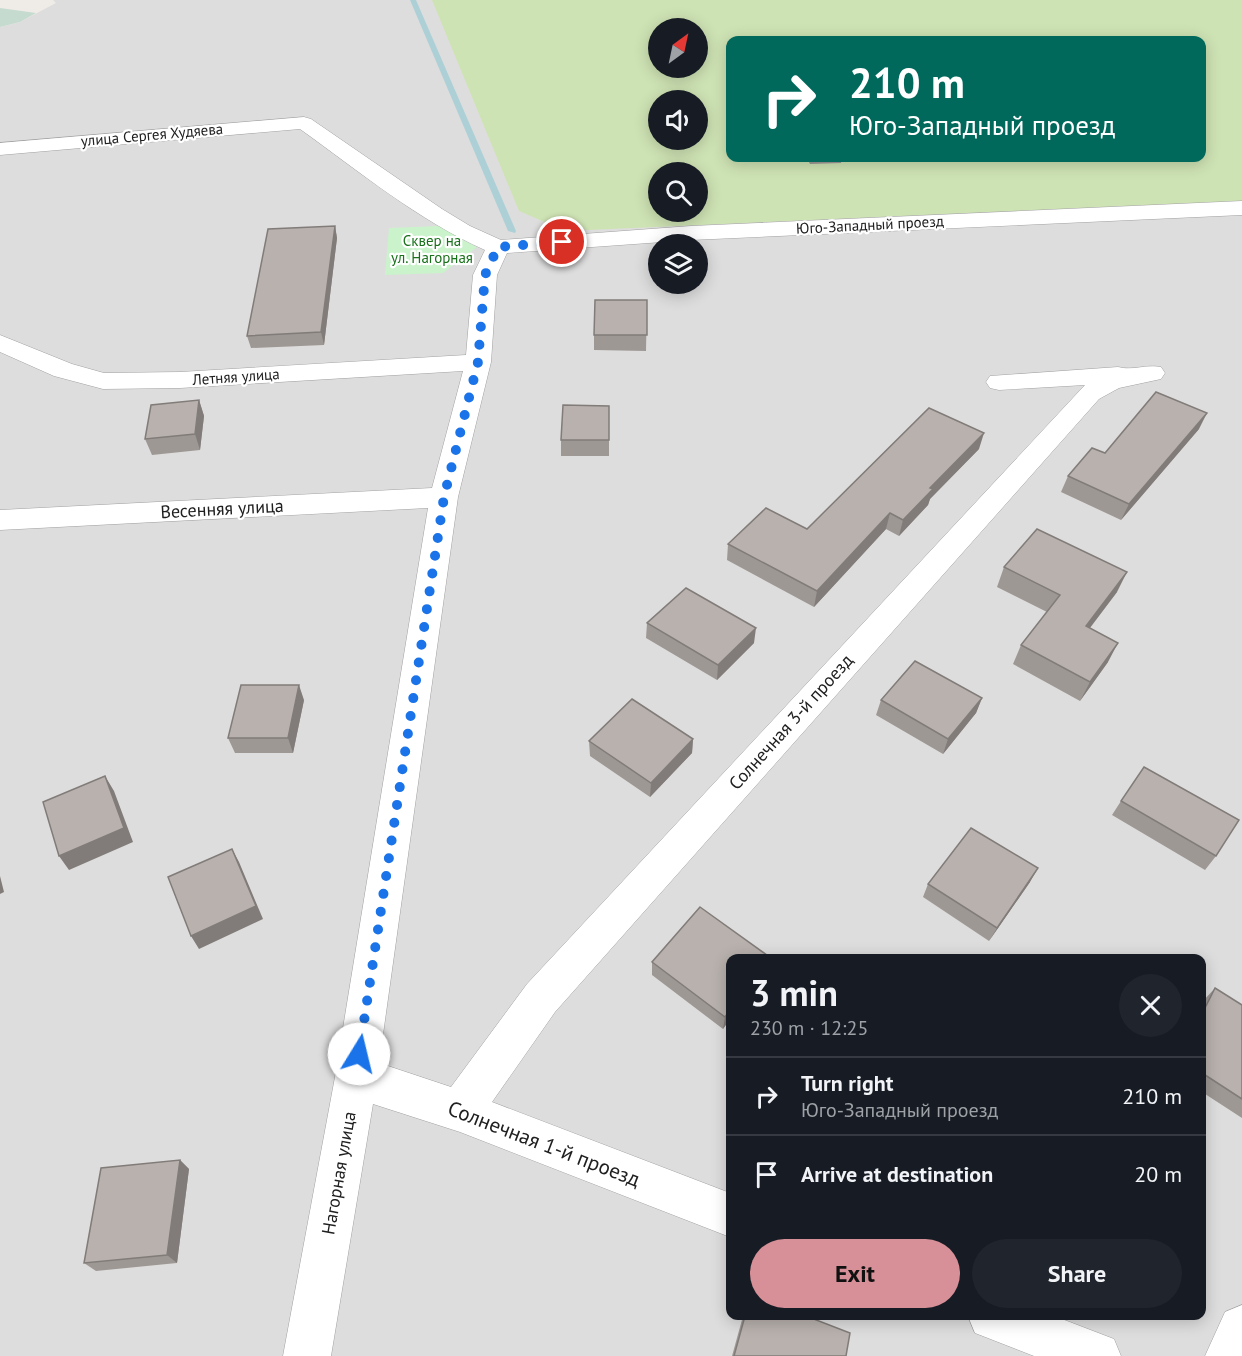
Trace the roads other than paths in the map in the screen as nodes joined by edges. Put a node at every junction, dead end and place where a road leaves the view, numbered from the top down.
1 (0, 149) edge
2 (1242, 208) edge
3 (498, 247) junction
4 (0, 343) edge
5 (478, 362) junction
6 (999, 382) dead end
7 (444, 497) junction
8 (0, 520) edge
9 (356, 1077) junction
10 (460, 1111) junction
11 (726, 1213) edge
12 (1002, 1320) edge
13 (1242, 1329) edge
14 (307, 1356) edge
15 (1097, 1356) edge
16 (1229, 1356) edge

1 - 3 street, улица Сергея Худяева
2 - 3 street, Юго-Западный проезд
3 - 5 street, Нагорная улица
4 - 5 street, Летняя улица
5 - 7 street, Нагорная улица
6 - 10 street, Солнечная 3-й проезд
7 - 8 street, Весенняя улица
7 - 9 street, Нагорная улица
9 - 10 street, Солнечная 1-й проезд
9 - 14 street, Нагорная улица
10 - 11 street, Солнечная 1-й проезд
12 - 15 street
13 - 16 street

